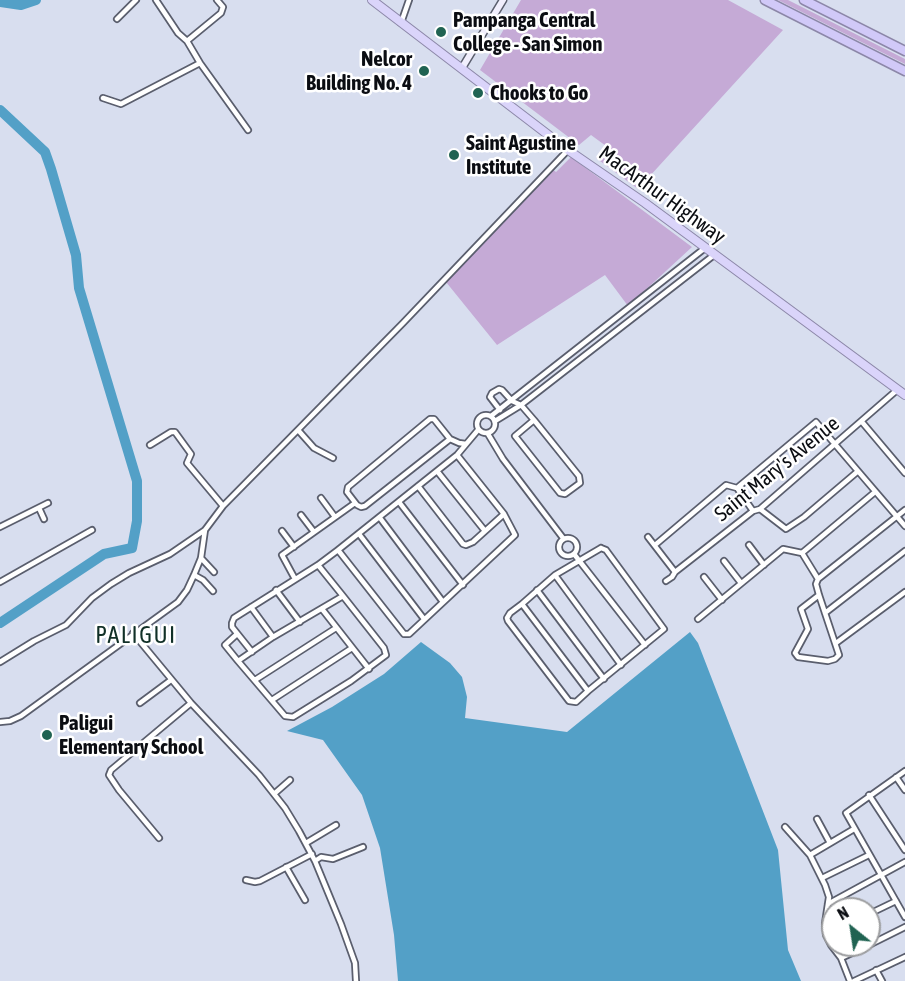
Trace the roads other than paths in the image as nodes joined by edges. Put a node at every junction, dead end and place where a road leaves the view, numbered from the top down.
1 (136, 0) edge
2 (156, 0) edge
3 (217, 0) edge
4 (372, 0) edge
5 (409, 0) edge
6 (503, 0) edge
7 (765, 0) edge
8 (804, 0) edge
9 (382, 3) edge
10 (117, 19) dead end
11 (401, 23) junction
12 (187, 40) junction
13 (905, 51) edge
14 (200, 63) junction
15 (462, 68) junction
16 (905, 71) edge
17 (103, 98) dead end
18 (248, 130) dead end
19 (568, 150) junction
20 (705, 248) junction
21 (714, 255) junction
22 (692, 259) junction
23 (699, 267) junction
24 (667, 279) junction
25 (674, 286) junction
26 (606, 327) junction
27 (611, 335) junction
28 (897, 390) junction
29 (905, 395) edge
30 (512, 401) junction
31 (520, 405) junction
32 (500, 410) junction
33 (491, 416) junction
34 (534, 420) junction
35 (495, 422) junction
36 (862, 422) junction
37 (298, 430) junction
38 (478, 430) junction
39 (488, 434) junction
40 (450, 439) junction
41 (466, 444) junction
42 (835, 444) junction
43 (150, 445) dead end
44 (457, 455) junction
45 (333, 458) dead end
46 (437, 471) junction
47 (857, 472) junction
48 (905, 472) edge
49 (418, 486) junction
50 (737, 488) junction
51 (875, 492) junction
52 (321, 498) dead end
53 (399, 502) junction
54 (48, 503) dead end
55 (355, 503) junction
56 (223, 506) junction
57 (39, 508) junction
58 (760, 509) junction
59 (905, 510) edge
60 (753, 511) junction
61 (504, 514) junction
62 (302, 515) dead end
63 (335, 517) junction
64 (897, 517) junction
65 (380, 518) junction
66 (44, 519) dead end
67 (905, 526) edge
68 (0, 527) edge
69 (92, 530) dead end
70 (205, 530) junction
71 (282, 531) dead end
72 (485, 531) junction
73 (314, 532) junction
74 (359, 534) junction
75 (648, 537) dead end
76 (564, 538) junction
77 (655, 545) junction
78 (749, 545) dead end
79 (294, 547) junction
80 (339, 550) junction
81 (905, 551) edge
82 (802, 553) junction
83 (574, 554) junction
84 (201, 558) junction
85 (579, 561) junction
86 (724, 561) dead end
87 (318, 565) junction
88 (764, 565) junction
89 (214, 572) dead end
90 (675, 572) junction
91 (194, 575) junction
92 (555, 575) junction
93 (704, 577) dead end
94 (295, 579) junction
95 (818, 579) junction
96 (666, 581) dead end
97 (0, 582) edge
98 (741, 583) junction
99 (463, 585) junction
100 (276, 590) junction
101 (537, 590) junction
102 (213, 591) dead end
103 (905, 592) edge
104 (819, 595) junction
105 (343, 596) junction
106 (723, 600) junction
107 (443, 602) junction
108 (522, 604) junction
109 (250, 608) junction
110 (322, 609) junction
111 (825, 614) junction
112 (424, 619) junction
113 (698, 619) dead end
114 (300, 622) junction
115 (336, 628) junction
116 (133, 633) junction
117 (237, 633) junction
118 (273, 637) junction
119 (836, 643) junction
120 (645, 645) junction
121 (352, 648) junction
122 (252, 652) junction
123 (0, 661) edge
124 (238, 661) junction
125 (621, 665) junction
126 (369, 669) junction
127 (604, 679) junction
128 (171, 680) junction
129 (255, 680) junction
130 (588, 691) junction
131 (272, 700) junction
132 (140, 703) dead end
133 (190, 703) junction
134 (0, 722) edge
135 (905, 771) edge
136 (896, 777) junction
137 (290, 780) dead end
138 (905, 790) edge
139 (274, 794) junction
140 (869, 795) junction
141 (817, 819) dead end
142 (336, 825) dead end
143 (785, 827) dead end
144 (854, 829) junction
145 (159, 838) dead end
146 (306, 843) junction
147 (830, 843) junction
148 (363, 847) dead end
149 (905, 850) edge
150 (312, 854) junction
151 (810, 855) junction
152 (869, 855) junction
153 (315, 861) junction
154 (905, 862) edge
155 (286, 867) junction
156 (881, 877) junction
157 (822, 878) junction
158 (246, 880) dead end
159 (828, 897) edge
160 (842, 897) edge
161 (305, 900) dead end
162 (896, 901) junction
163 (881, 908) edge
164 (905, 916) edge
165 (905, 927) edge
166 (881, 939) edge
167 (841, 958) edge
168 (904, 958) edge
169 (905, 964) edge
170 (876, 970) junction
171 (356, 981) edge
172 (852, 981) edge
173 (882, 981) edge

1 - 10 street
2 - 12 street
3 - 12 street
4 - 9 highway, MacArthur Highway
5 - 11 street
6 - 15 main road
7 - 16 highway
8 - 13 highway
9 - 11 highway, MacArthur Highway
11 - 15 highway, MacArthur Highway
12 - 14 street
14 - 17 street
14 - 18 street
15 - 19 highway, MacArthur Highway
19 - 20 highway, MacArthur Highway
19 - 37 street
20 - 21 highway, MacArthur Highway
20 - 22 street
21 - 23 street
21 - 28 highway, MacArthur Highway
22 - 23 street
22 - 24 street
23 - 25 street
24 - 25 street
24 - 26 street
25 - 27 street
26 - 27 street
26 - 30 street
27 - 31 street
28 - 29 highway, MacArthur Highway
28 - 36 street, Saint Mary's Avenue
30 - 31 street
30 - 32 street
30 - 32 street
31 - 34 street
31 - 35 street
32 - 33 street
33 - 35 street
33 - 38 street
34 - 34 street
35 - 39 street
36 - 42 street, Saint Mary's Avenue
36 - 48 street
37 - 45 street
37 - 56 street
38 - 39 street
38 - 41 street
39 - 76 street
40 - 41 street
40 - 55 street
40 - 55 street
41 - 44 street
42 - 47 street
42 - 50 street
42 - 58 street, Saint Mary's Avenue
43 - 56 street
44 - 46 street
44 - 61 street
46 - 49 street
46 - 72 street
47 - 51 street
47 - 58 street
49 - 53 street
49 - 72 street
50 - 60 street
50 - 77 street
51 - 64 street
51 - 82 street
52 - 63 street
53 - 65 street
53 - 99 street
54 - 57 street
55 - 63 street
56 - 70 street
57 - 66 street
57 - 68 street
58 - 60 street, Saint Mary's Avenue
59 - 64 street
60 - 90 street, Saint Mary's Avenue
61 - 72 street
61 - 99 street
62 - 73 street
63 - 73 street
64 - 67 street
64 - 95 street
65 - 74 street
65 - 107 street
69 - 97 street
70 - 84 street
70 - 123 street
71 - 79 street
73 - 79 street
74 - 80 street
74 - 112 street
75 - 77 street
76 - 83 street
76 - 83 street
77 - 90 street
78 - 88 street
79 - 94 street
80 - 87 street
80 - 112 street
81 - 111 street
82 - 88 street
82 - 95 street
83 - 85 street
84 - 89 street
84 - 91 street
85 - 92 street
85 - 120 street
85 - 120 street
86 - 98 street
87 - 94 street
87 - 105 street
88 - 98 street
90 - 96 street, Saint Mary's Avenue
91 - 102 street
91 - 116 street
92 - 101 street
92 - 125 street
93 - 106 street
94 - 100 street
95 - 104 street
98 - 106 street
99 - 107 street
100 - 109 street
100 - 114 street
101 - 108 street
101 - 127 street
103 - 119 street
104 - 111 street
104 - 119 street
105 - 110 street
105 - 126 street
106 - 113 street
107 - 112 street
108 - 130 street
108 - 130 street
109 - 117 street
109 - 118 street
110 - 114 street
110 - 115 street
111 - 119 street
114 - 118 street
115 - 121 street
115 - 129 street
116 - 128 street
116 - 134 street
117 - 122 street
117 - 124 street
118 - 122 street
120 - 125 street
121 - 126 street
121 - 131 street
122 - 124 street
124 - 129 street
125 - 127 street
126 - 131 street
127 - 130 street
128 - 132 street
128 - 133 street
129 - 131 street
133 - 139 street
133 - 145 street
135 - 136 street
136 - 138 street
136 - 140 street
137 - 139 street
139 - 146 street
140 - 144 street
140 - 149 street
141 - 147 street
142 - 146 street
143 - 151 street
144 - 147 street
144 - 152 street
146 - 150 street
147 - 151 street
148 - 153 street
150 - 153 street
150 - 155 street
151 - 157 street
152 - 156 street
152 - 157 street
153 - 171 street
154 - 156 street
155 - 158 street
155 - 161 street
156 - 160 street
156 - 162 street
157 - 159 street
162 - 163 street
162 - 164 street
165 - 166 street
167 - 172 street
168 - 169 street
168 - 170 street
170 - 172 street
170 - 173 street

